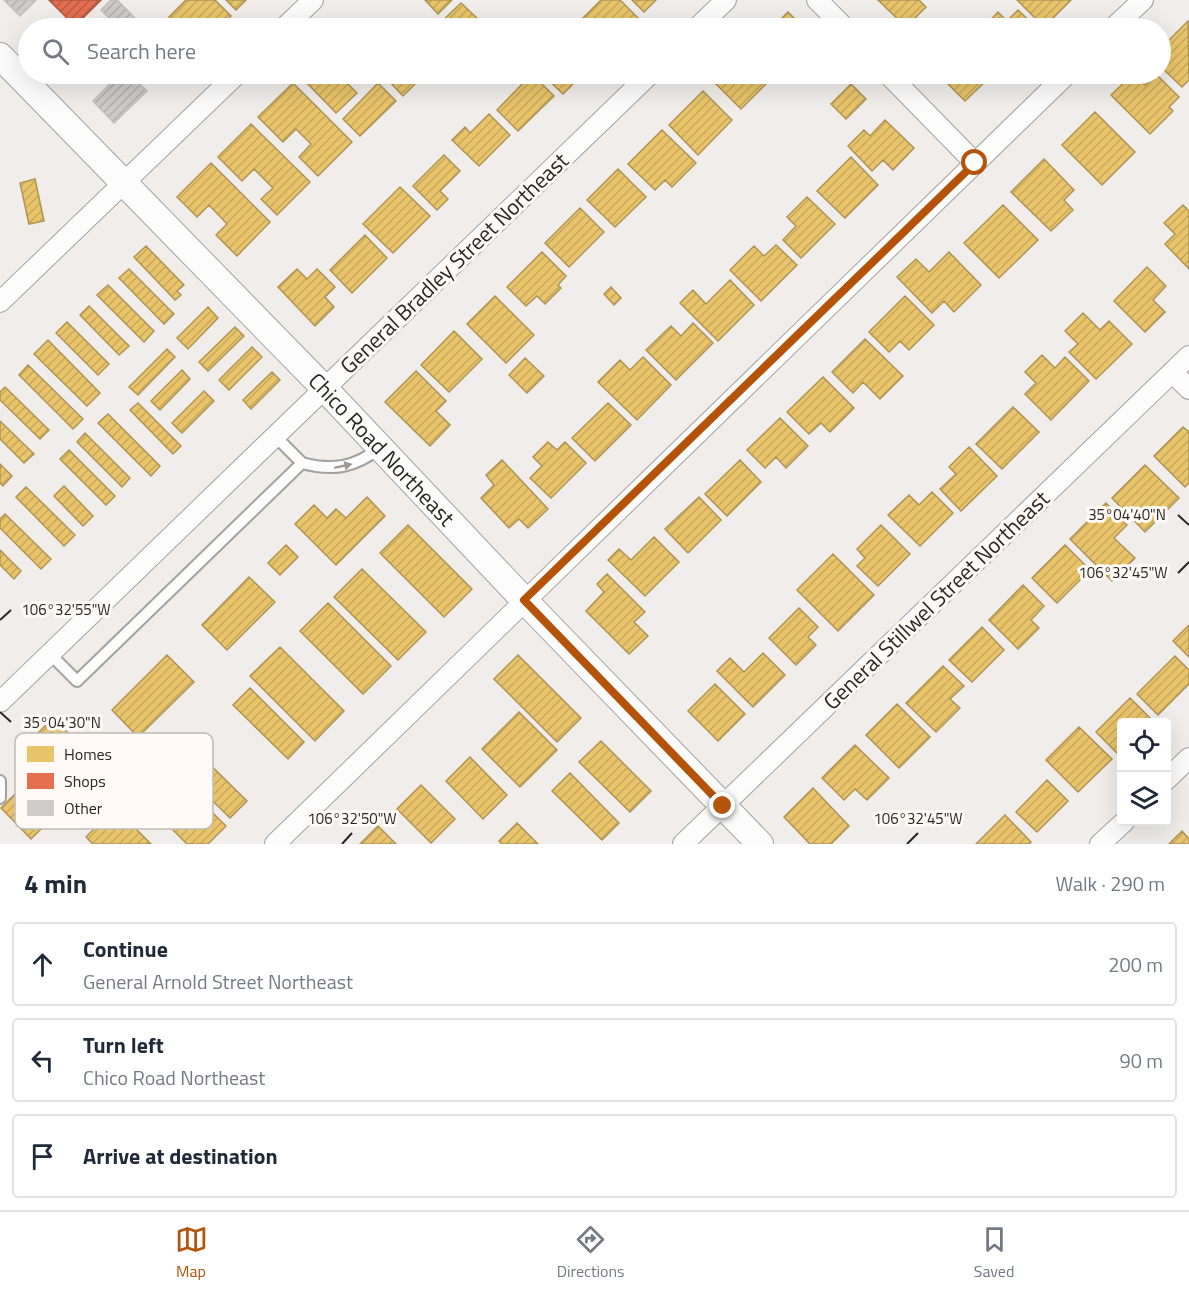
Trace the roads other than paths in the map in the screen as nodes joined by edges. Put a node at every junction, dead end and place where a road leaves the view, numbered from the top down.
1 (313, 0) edge
2 (726, 0) edge
3 (817, 0) edge
4 (1143, 0) edge
5 (294, 18) edge
6 (707, 18) edge
7 (835, 18) edge
8 (1124, 18) edge
9 (0, 56) edge
10 (18, 74) edge
11 (27, 84) edge
12 (227, 84) edge
13 (640, 84) edge
14 (898, 84) edge
15 (1057, 84) edge
16 (975, 163) junction
17 (124, 183) junction
18 (0, 302) edge
19 (1189, 356) edge
20 (1172, 372) junction
21 (324, 388) junction
22 (1189, 389) edge
23 (275, 436) junction
24 (380, 447) junction
25 (302, 463) junction
26 (524, 600) junction
27 (50, 654) junction
28 (0, 702) edge
29 (1189, 758) edge
30 (1171, 776) edge
31 (0, 781) edge
32 (0, 798) edge
33 (723, 806) junction
34 (1120, 826) edge
35 (275, 844) edge
36 (683, 844) edge
37 (760, 844) edge
38 (1100, 844) edge

1 - 5 street
2 - 6 street
3 - 7 street
4 - 8 street
9 - 10 street, Chico Road Northeast
11 - 17 street, Chico Road Northeast
12 - 17 street
13 - 21 street, General Bradley Street Northeast
14 - 16 street
15 - 16 street
16 - 26 street
17 - 18 street
17 - 21 street, Chico Road Northeast
19 - 20 street, General Stillwel Street Northeast
20 - 22 street
20 - 33 street, General Stillwel Street Northeast
21 - 23 street, General Bradley Street Northeast
21 - 24 street, Chico Road Northeast
23 - 25 lane
23 - 27 street, General Bradley Street Northeast
25 -> 24 lane
24 - 26 street, Chico Road Northeast
25 - 27 lane
26 - 33 street, Chico Road Northeast
26 - 35 street
27 - 28 street, General Bradley Street Northeast
29 - 30 street
31 - 32 lane
33 - 36 street, General Stillwel Street Northeast
33 - 37 street, Chico Road Northeast
34 - 38 street

